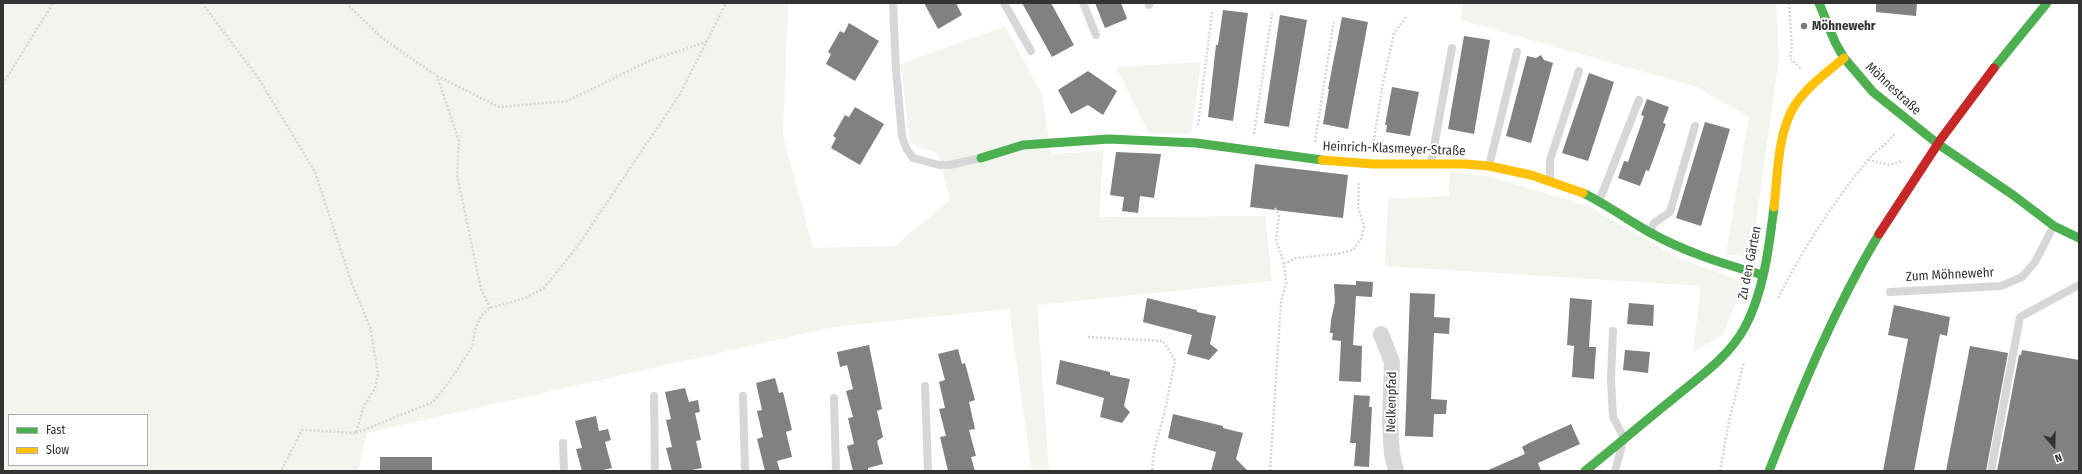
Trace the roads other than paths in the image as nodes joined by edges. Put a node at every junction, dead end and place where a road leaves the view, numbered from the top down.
1 (892, 3) edge
2 (1004, 3) edge
3 (1083, 3) edge
4 (1819, 3) edge
5 (2047, 3) edge
6 (1096, 35) dead end
7 (1452, 48) dead end
8 (1031, 51) dead end
9 (1517, 52) dead end
10 (1844, 58) junction
11 (1580, 71) dead end
12 (1639, 100) dead end
13 (1695, 126) dead end
14 (1938, 144) junction
15 (981, 158) joint
16 (1431, 163) junction
17 (1490, 166) junction
18 (1550, 181) junction
19 (1599, 201) junction
20 (2054, 226) junction
21 (1649, 232) junction
22 (2079, 238) edge
23 (1763, 275) junction
24 (2079, 285) edge
25 (1890, 292) dead end
26 (1613, 331) dead end
27 (1381, 334) dead end
28 (925, 386) dead end
29 (654, 396) dead end
30 (743, 396) dead end
31 (834, 398) dead end
32 (1624, 438) junction
33 (563, 443) dead end
34 (564, 471) edge
35 (655, 471) edge
36 (745, 471) edge
37 (836, 471) edge
38 (928, 471) edge
39 (1396, 471) edge
40 (1585, 471) edge
41 (1615, 471) edge
42 (1769, 471) edge
43 (1991, 471) edge

1 - 15 lane
2 - 8 lane
3 - 6 lane
4 - 10 street, Möhnestraße
5 - 14 street
7 - 16 lane
9 - 17 lane
10 - 14 street, Möhnestraße
10 - 23 street, Zu den Gärten
11 - 18 lane
12 - 19 lane
13 - 21 lane
14 - 20 street
14 - 42 street
15 - 16 street, Heinrich-Klasmeyer-Straße
16 - 17 street, Heinrich-Klasmeyer-Straße
17 - 18 street, Heinrich-Klasmeyer-Straße
18 - 19 street, Heinrich-Klasmeyer-Straße
19 - 21 street, Heinrich-Klasmeyer-Straße
20 - 22 street
20 - 25 lane, Zum Möhnewehr
21 - 23 street, Heinrich-Klasmeyer-Straße
23 - 32 street, Zu den Gärten
24 - 43 lane
26 - 32 lane
27 - 39 street, Nelkenpfad
28 - 38 lane
29 - 35 lane
30 - 36 lane
31 - 37 lane
32 - 40 street, Zu den Gärten
32 - 41 lane
33 - 34 lane

